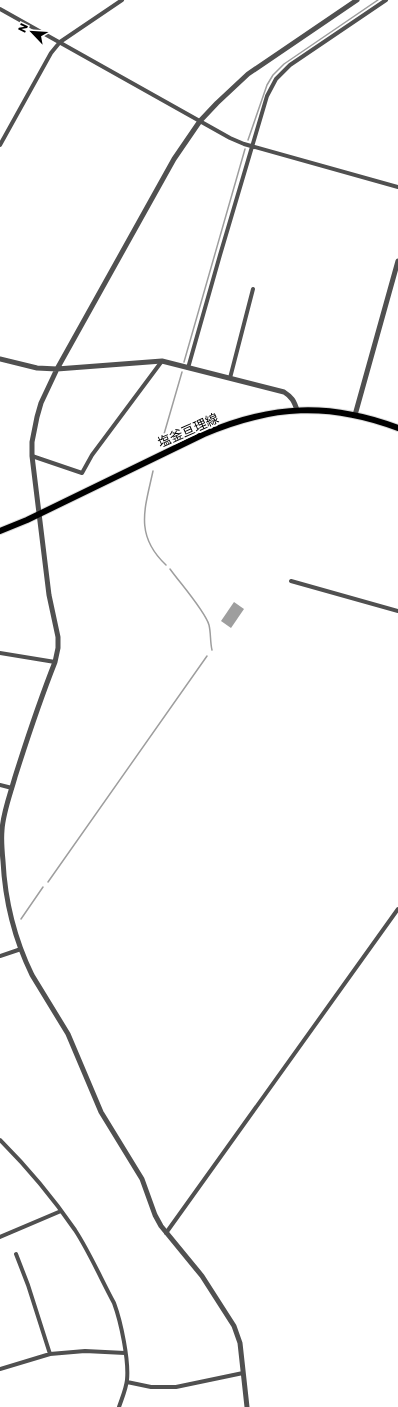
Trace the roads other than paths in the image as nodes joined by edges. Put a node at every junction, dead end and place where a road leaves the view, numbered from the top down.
1 (122, 0) edge
2 (357, 0) edge
3 (386, 0) edge
4 (0, 9) edge
5 (60, 42) junction
6 (200, 121) junction
7 (0, 145) edge
8 (252, 146) junction
9 (398, 187) edge
10 (398, 261) edge
11 (253, 289) dead end
12 (0, 359) edge
13 (162, 362) junction
14 (57, 368) junction
15 (188, 368) junction
16 (230, 378) junction
17 (297, 410) junction
18 (355, 415) junction
19 (398, 428) edge
20 (32, 456) junction
21 (38, 513) junction
22 (0, 530) edge
23 (291, 581) dead end
24 (398, 611) edge
25 (0, 653) edge
26 (54, 662) junction
27 (0, 786) edge
28 (12, 788) junction
29 (1, 859) edge
30 (398, 908) edge
31 (21, 949) junction
32 (0, 956) edge
33 (0, 1140) edge
34 (61, 1211) junction
35 (166, 1233) junction
36 (0, 1237) edge
37 (16, 1254) dead end
38 (125, 1353) junction
39 (50, 1354) junction
40 (0, 1369) edge
41 (243, 1373) junction
42 (127, 1382) junction
43 (119, 1407) edge
44 (247, 1407) edge

1 - 5 street
2 - 6 street
3 - 8 street
4 - 5 street
5 - 6 street
5 - 7 street
6 - 8 street
6 - 14 street
8 - 9 street
8 - 15 street
10 - 18 street
11 - 16 street
12 - 14 street
13 - 14 street
13 - 15 street
13 - 20 street
14 - 20 street
15 - 16 street
16 - 17 street
17 - 18 main road, 塩釜亘理線
17 - 21 main road, 塩釜亘理線
18 - 19 main road, 塩釜亘理線
20 - 21 street
21 - 22 main road, 塩釜亘理線
21 - 26 street
23 - 24 street
25 - 26 street
26 - 28 street
27 - 28 street
28 - 29 street
29 - 31 street
30 - 35 street
31 - 32 street
31 - 35 street
33 - 34 street
34 - 36 street
34 - 38 street
35 - 41 street
37 - 39 street
38 - 39 street
38 - 42 street
39 - 40 street
41 - 42 street
41 - 44 street
42 - 43 street

